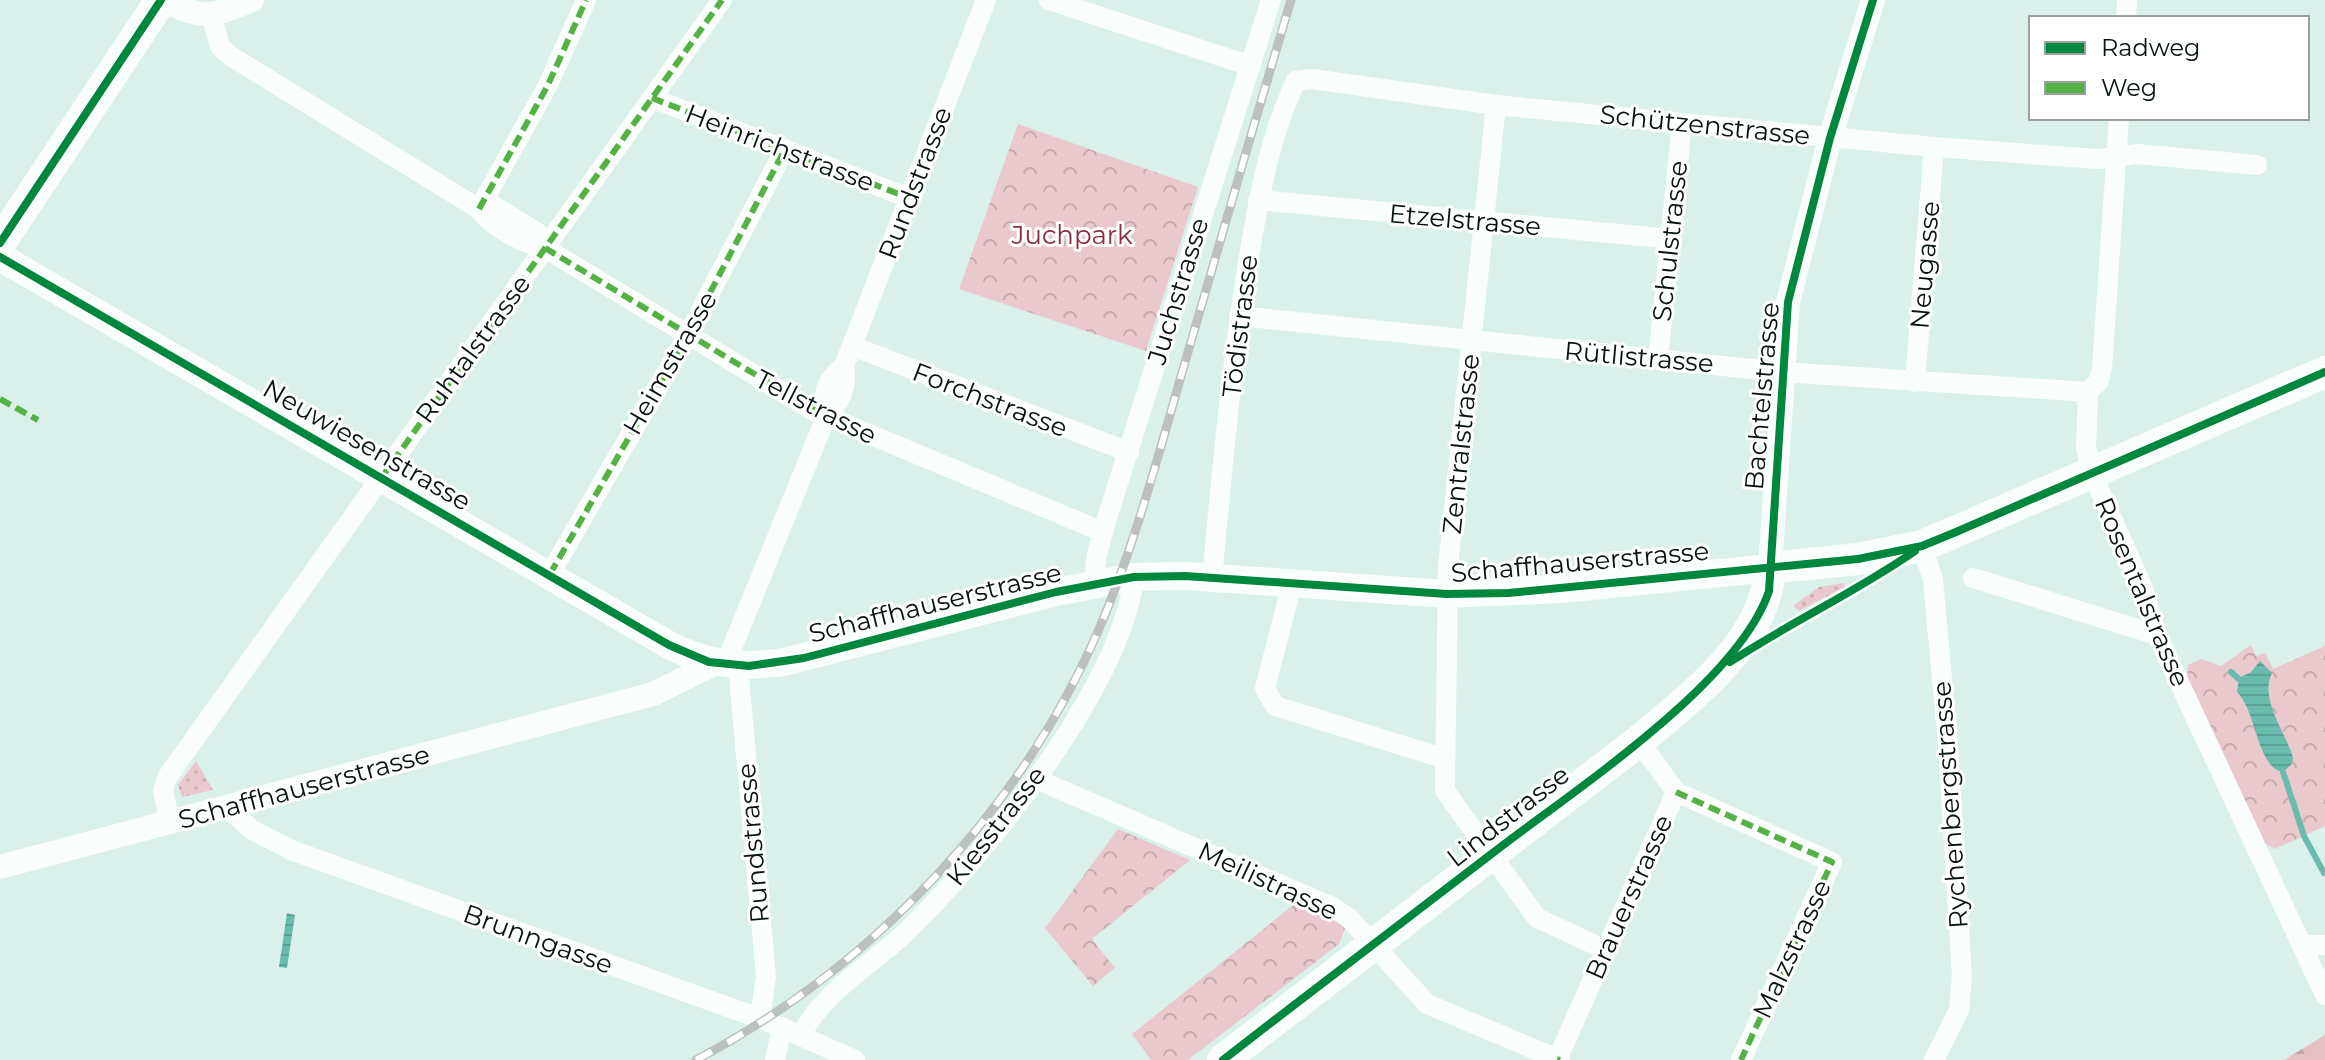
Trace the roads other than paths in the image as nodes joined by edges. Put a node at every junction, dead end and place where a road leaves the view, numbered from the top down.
1 (252, 0) edge
2 (586, 0) edge
3 (722, 0) edge
4 (986, 0) edge
5 (1049, 0) edge
6 (1271, 0) edge
7 (1873, 0) edge
8 (154, 2) edge
9 (211, 15) junction
10 (1251, 66) junction
11 (1296, 81) joint
12 (652, 98) junction
13 (1496, 105) junction
14 (2119, 120) edge
15 (1682, 123) junction
16 (1830, 138) junction
17 (1934, 147) junction
18 (785, 149) junction
19 (2116, 157) junction
20 (2257, 165) dead end
21 (909, 198) junction
22 (1258, 200) junction
23 (479, 209) junction
24 (1484, 222) junction
25 (1672, 239) junction
26 (0, 243) edge
27 (545, 248) junction
28 (0, 257) edge
29 (1239, 316) junction
30 (688, 335) junction
31 (1473, 342) junction
32 (852, 346) junction
33 (1658, 359) junction
34 (1781, 372) junction
35 (2325, 372) edge
36 (1915, 382) junction
37 (2088, 392) junction
38 (826, 417) junction
39 (1129, 452) junction
40 (2092, 473) junction
41 (382, 477) junction
42 (1103, 532) junction
43 (1922, 546) junction
44 (1770, 568) junction
45 (550, 574) junction
46 (1134, 577) junction
47 (1212, 577) junction
48 (1973, 578) dead end
49 (1093, 584) junction
50 (1292, 584) junction
51 (1447, 594) junction
52 (2157, 635) junction
53 (726, 665) junction
54 (1639, 741) junction
55 (1443, 758) junction
56 (1036, 779) junction
57 (1676, 792) junction
58 (228, 808) junction
59 (170, 823) junction
60 (1490, 855) junction
61 (0, 867) edge
62 (1373, 945) junction
63 (2302, 945) junction
64 (2325, 945) edge
65 (1606, 950) junction
66 (2325, 995) edge
67 (760, 1019) junction
68 (792, 1031) junction
69 (775, 1060) edge
70 (855, 1060) edge
71 (1223, 1060) edge
72 (1558, 1060) edge
73 (1741, 1060) edge
74 (1934, 1060) edge

1 - 9 street
2 - 23 street
3 - 12 street, Ruhtalstrasse
4 - 21 street, Rundstrasse
5 - 10 street
6 - 10 street, Juchstrasse
7 - 16 street, Bachtelstrasse
8 - 9 street
8 - 26 main road
9 - 23 street, Tellstrasse
10 - 39 street, Juchstrasse
11 - 13 street, Schützenstrasse
11 - 22 street, Tödistrasse
12 - 18 street, Heinrichstrasse
12 - 27 street, Ruhtalstrasse
13 - 15 street, Schützenstrasse
13 - 24 street, Zentralstrasse
14 - 19 street, Rosentalstrasse
15 - 16 street, Schützenstrasse
15 - 25 street, Schulstrasse
16 - 17 street, Schützenstrasse
16 - 34 street, Bachtelstrasse
17 - 19 street, Schützenstrasse
17 - 36 street, Neugasse
18 - 21 street, Heinrichstrasse
18 - 30 street, Heimstrasse
19 - 20 street, Schützenstrasse
19 - 37 street, Rosentalstrasse
21 - 32 street, Rundstrasse
22 - 24 street, Etzelstrasse
22 - 29 street, Tödistrasse
23 - 27 street, Tellstrasse
24 - 25 street, Etzelstrasse
24 - 31 street, Zentralstrasse
25 - 33 street, Schulstrasse
27 - 30 street, Tellstrasse
27 - 41 street, Ruhtalstrasse
28 - 41 main road, Neuwiesenstrasse
29 - 31 street, Rütlistrasse
29 - 47 street, Tödistrasse
30 - 38 street, Tellstrasse
30 - 45 street, Heimstrasse
31 - 33 street, Rütlistrasse
31 - 51 street, Zentralstrasse
32 - 38 street, Rundstrasse
32 - 39 street, Forchstrasse
33 - 34 street, Rütlistrasse
34 - 36 street, Rütlistrasse
34 - 44 street, Bachtelstrasse
35 - 40 main road, Schaffhauserstrasse
36 - 37 street, Rütlistrasse
37 - 40 street, Rosentalstrasse
38 - 42 street, Tellstrasse
38 - 53 street, Rundstrasse
39 - 42 street, Juchstrasse
40 - 43 main road, Schaffhauserstrasse
40 - 52 street, Rosentalstrasse
41 - 45 main road, Neuwiesenstrasse
41 - 59 street, Ruhtalstrasse
42 - 49 street, Juchstrasse
43 - 44 main road, Schaffhauserstrasse
43 - 74 street, Rychenbergstrasse
44 - 51 main road, Schaffhauserstrasse
44 - 54 main road, Lindstrasse
45 - 53 main road, Neuwiesenstrasse
46 - 47 main road, Schaffhauserstrasse
46 - 49 main road, Schaffhauserstrasse
46 - 56 street, Kiesstrasse
47 - 50 main road, Schaffhauserstrasse
48 - 52 street
49 - 53 main road, Schaffhauserstrasse
50 - 51 main road, Schaffhauserstrasse
50 - 55 street
51 - 55 street, Zentralstrasse
52 - 63 street, Rosentalstrasse
53 - 58 street, Schaffhauserstrasse
53 - 67 street, Rundstrasse
54 - 57 street, Brauerstrasse
54 - 60 main road, Lindstrasse
55 - 60 street, Zentralstrasse
56 - 62 street, Meilistrasse
56 - 68 street, Kiesstrasse
57 - 65 street, Brauerstrasse
57 - 73 street, Malzstrasse
58 - 59 street, Schaffhauserstrasse
58 - 67 street, Brunngasse
59 - 61 street, Schaffhauserstrasse
60 - 62 main road, Lindstrasse
60 - 65 street, Zentralstrasse
62 - 71 main road, Lindstrasse
62 - 72 street, Meilistrasse
63 - 64 street
63 - 66 street, Rosentalstrasse
65 - 72 street, Brauerstrasse
67 - 68 street, Brunngasse
68 - 69 street
68 - 70 street, Brunngasse

